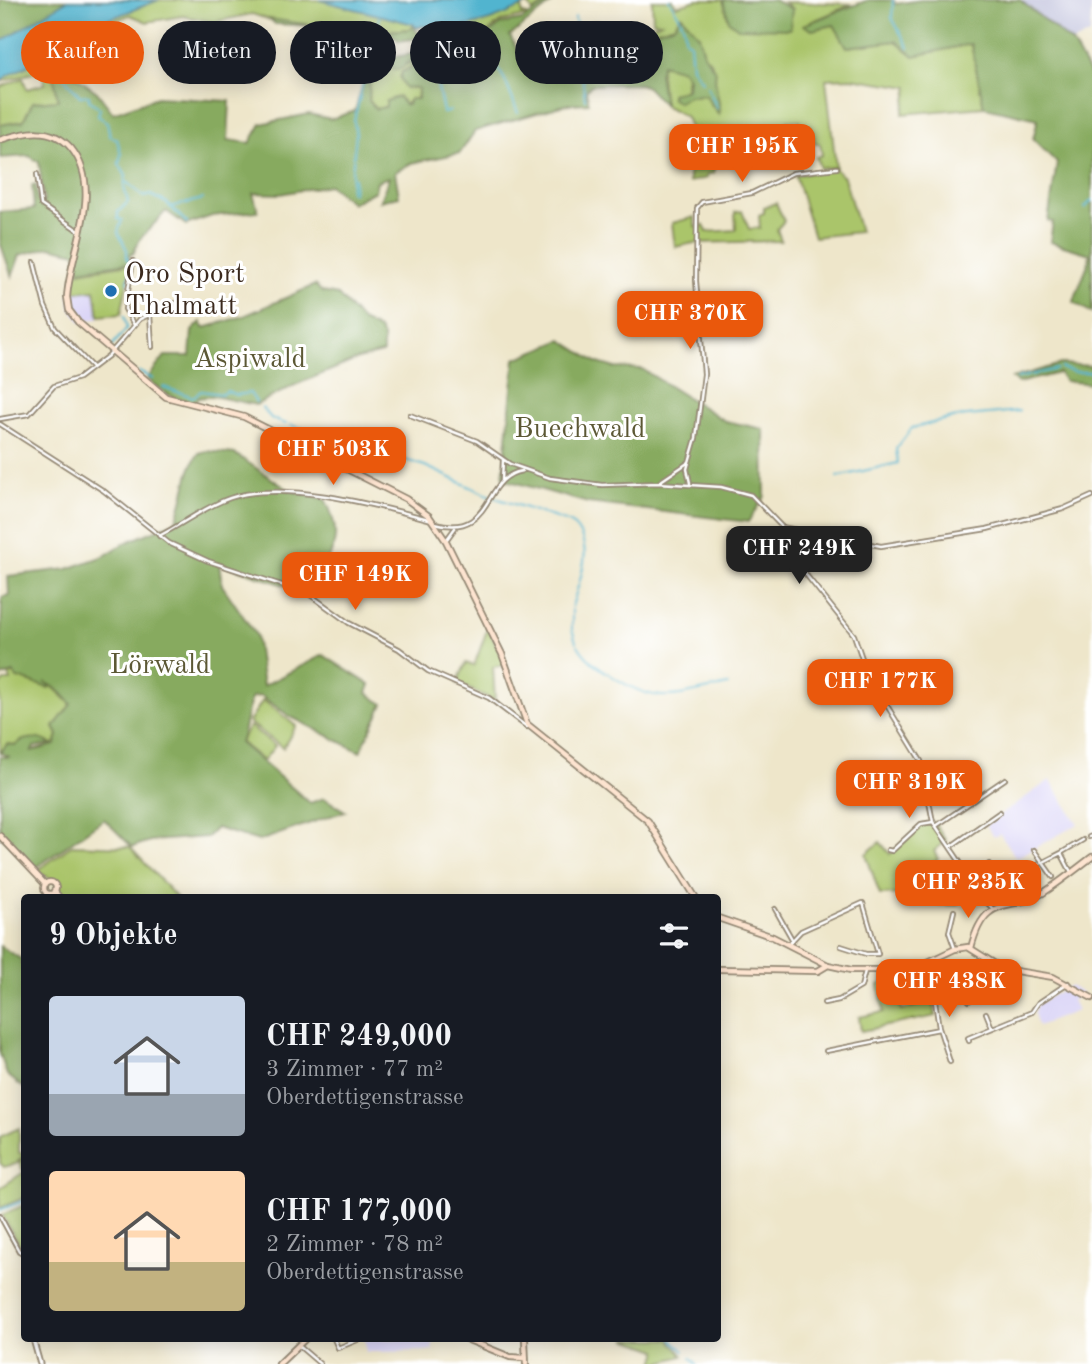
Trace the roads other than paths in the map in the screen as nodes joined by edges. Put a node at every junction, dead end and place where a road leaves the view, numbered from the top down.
1 (0, 140) edge
2 (837, 169) dead end
3 (37, 174) dead end
4 (79, 231) junction
5 (133, 261) dead end
6 (34, 262) dead end
7 (175, 303) dead end
8 (150, 314) junction
9 (134, 325) junction
10 (152, 346) dead end
11 (111, 352) junction
12 (92, 367) junction
13 (410, 415) dead end
14 (0, 419) edge
15 (0, 425) edge
16 (503, 460) junction
17 (689, 462) junction
18 (526, 471) junction
19 (502, 482) junction
20 (657, 483) junction
21 (690, 483) junction
22 (1092, 496) edge
23 (434, 522) junction
24 (782, 527) junction
25 (455, 528) junction
26 (159, 536) junction
27 (446, 541) junction
28 (523, 715) junction
29 (517, 719) junction
30 (530, 728) junction
31 (1005, 779) dead end
32 (1000, 812) dead end
33 (935, 824) junction
34 (0, 836) edge
35 (1083, 840) dead end
36 (950, 847) junction
37 (888, 850) dead end
38 (1034, 850) dead end
39 (1061, 853) junction
40 (1092, 857) edge
41 (1043, 863) junction
42 (989, 864) dead end
43 (1071, 872) junction
44 (1052, 877) dead end
45 (45, 884) junction
46 (54, 891) junction
47 (46, 894) edge
48 (48, 894) edge
49 (57, 894) edge
50 (694, 894) edge
51 (1002, 897) junction
52 (1004, 904) junction
53 (775, 909) dead end
54 (994, 910) junction
55 (954, 911) dead end
56 (721, 919) edge
57 (792, 939) junction
58 (789, 944) junction
59 (841, 946) dead end
60 (971, 948) junction
61 (955, 949) junction
62 (986, 958) junction
63 (933, 961) junction
64 (821, 962) junction
65 (828, 965) junction
66 (996, 965) junction
67 (721, 969) edge
68 (812, 970) junction
69 (865, 971) junction
70 (962, 978) junction
71 (1069, 983) junction
72 (1092, 998) edge
73 (984, 999) dead end
74 (969, 1001) dead end
75 (824, 1003) dead end
76 (986, 1013) dead end
77 (992, 1028) junction
78 (939, 1029) junction
79 (969, 1041) dead end
80 (826, 1051) dead end
81 (950, 1062) dead end
82 (0, 1216) edge
83 (21, 1252) edge
84 (34, 1342) edge
85 (302, 1342) edge
86 (335, 1342) edge
87 (353, 1342) edge
88 (473, 1342) edge
89 (525, 1342) edge
90 (299, 1345) junction
91 (525, 1361) edge
92 (40, 1364) edge
93 (279, 1364) edge
94 (320, 1364) edge

1 - 4 main road
2 - 17 street
3 - 4 street
4 - 11 main road
5 - 9 street
6 - 12 street
7 - 8 street
8 - 9 street
8 - 10 street
9 - 11 street
11 - 12 street
11 - 23 main road
12 - 14 street
13 - 16 street
15 - 26 street
16 - 18 street
16 - 19 street
17 - 20 street
17 - 21 street
18 - 19 street
18 - 20 street
19 - 25 street
20 - 21 street
21 - 24 street
22 - 24 street
23 - 25 street
23 - 26 street
23 - 27 main road
24 - 33 street
25 - 27 street
26 - 29 street
27 - 28 main road
28 - 29 street
28 - 30 main road
29 - 30 street
30 - 50 main road
31 - 33 street
32 - 36 street
33 - 36 street
33 - 37 street
34 - 45 main road
35 - 39 street
36 - 54 street
38 - 41 street
39 - 41 street
39 - 43 street
40 - 43 main road
41 - 44 street
41 - 51 street
42 - 51 street
43 - 52 main road
45 - 46 main road
45 - 47 main road
46 - 48 main road
46 - 49 main road
51 - 52 street
52 - 54 main road
53 - 57 street
54 - 60 main road
55 - 61 street
56 - 58 main road
57 - 58 street
57 - 59 street
58 - 64 main road
60 - 61 main road
60 - 62 main road
61 - 63 main road
62 - 66 main road
62 - 70 street
63 - 69 main road
63 - 70 street
64 - 65 main road
64 - 68 main road
65 - 68 main road
65 - 69 main road
66 - 71 main road
66 - 73 street
67 - 68 main road
69 - 75 street
70 - 74 street
70 - 78 street
71 - 72 main road
71 - 77 street
76 - 77 street
77 - 79 street
78 - 80 street
78 - 81 street
82 - 83 street
84 - 92 street
85 - 90 main road
86 - 87 street
88 - 91 main road
89 - 91 main road
90 - 93 main road
90 - 94 street

